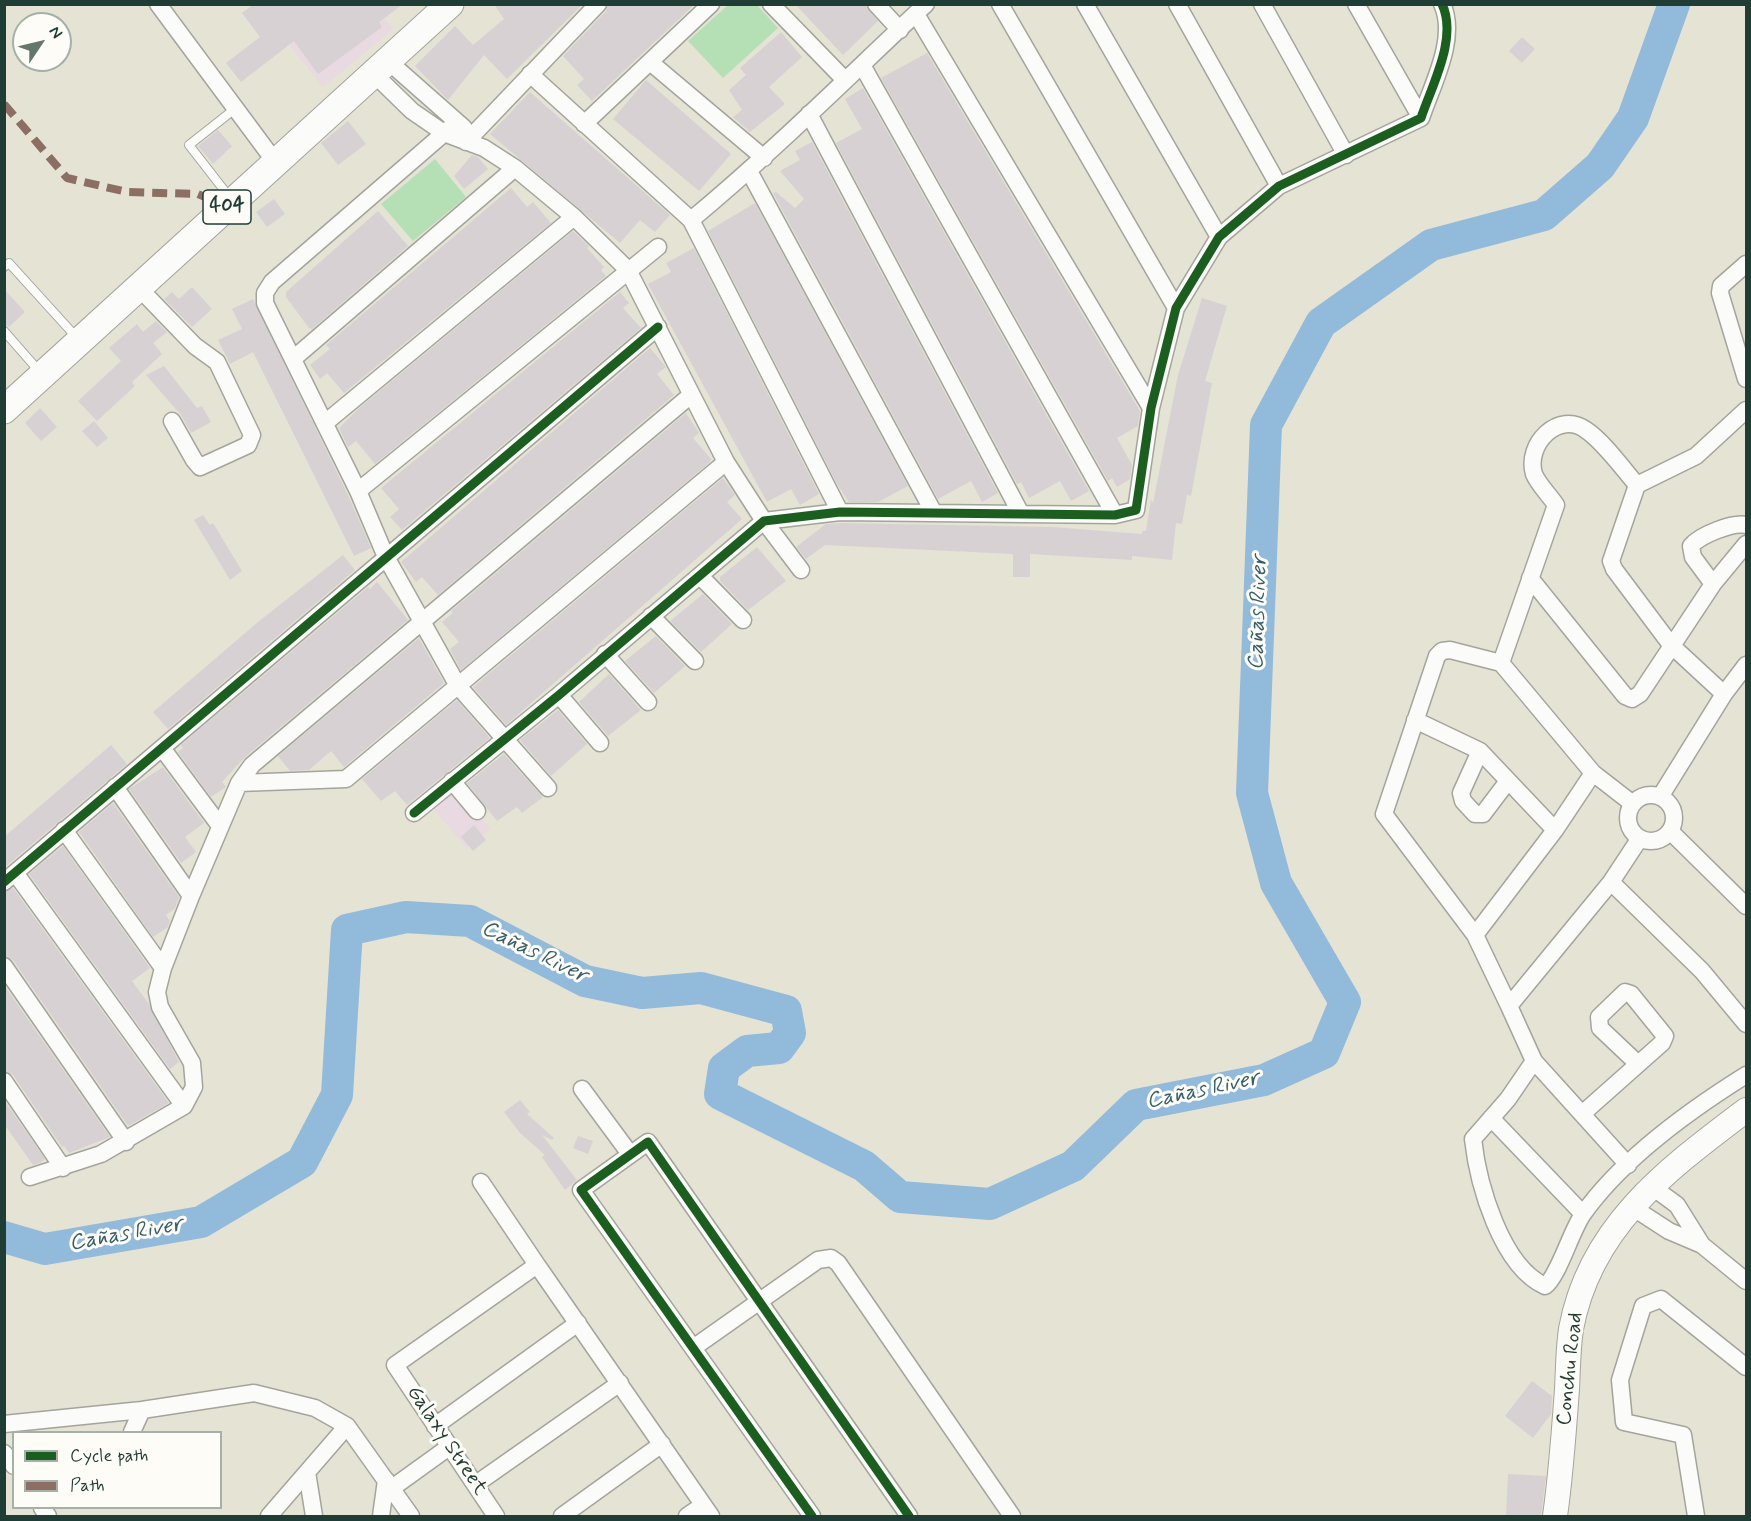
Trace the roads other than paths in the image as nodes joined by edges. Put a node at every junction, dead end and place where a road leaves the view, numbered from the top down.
1 (158, 4) edge
2 (450, 4) edge
3 (598, 4) edge
4 (711, 4) edge
5 (771, 4) edge
6 (876, 4) edge
7 (1000, 4) edge
8 (1085, 4) edge
9 (1178, 4) edge
10 (1262, 4) edge
11 (1356, 4) edge
12 (1442, 4) edge
13 (921, 9) edge
14 (900, 30) junction
15 (650, 62) junction
16 (862, 64) junction
17 (381, 67) junction
18 (530, 74) junction
19 (844, 79) junction
20 (236, 108) junction
21 (810, 114) junction
22 (1421, 118) junction
23 (584, 124) junction
24 (451, 127) junction
25 (474, 142) junction
26 (1346, 155) junction
27 (764, 159) junction
28 (276, 163) junction
29 (515, 168) junction
30 (749, 171) junction
31 (1279, 186) junction
32 (233, 202) junction
33 (574, 217) junction
34 (692, 220) junction
35 (1219, 237) junction
36 (658, 247) dead end
37 (1746, 264) edge
38 (4, 267) edge
39 (628, 270) junction
40 (139, 288) junction
41 (1176, 308) junction
42 (658, 327) junction
43 (4, 331) edge
44 (80, 341) junction
45 (293, 358) junction
46 (42, 375) junction
47 (1746, 380) edge
48 (691, 395) junction
49 (1151, 408) junction
50 (4, 410) edge
51 (1746, 410) edge
52 (172, 421) dead end
53 (325, 423) junction
54 (726, 462) junction
55 (1637, 485) junction
56 (358, 491) junction
57 (840, 512) junction
58 (1020, 512) junction
59 (934, 513) junction
60 (1115, 515) junction
61 (764, 521) junction
62 (1746, 525) edge
63 (1746, 544) edge
64 (386, 557) junction
65 (801, 570) dead end
66 (700, 576) junction
67 (1530, 578) junction
68 (1713, 584) junction
69 (651, 616) junction
70 (743, 620) dead end
71 (422, 621) junction
72 (1671, 645) junction
73 (605, 654) junction
74 (695, 661) dead end
75 (1501, 663) junction
76 (1746, 665) edge
77 (458, 686) junction
78 (1724, 694) junction
79 (559, 695) junction
80 (648, 702) dead end
81 (1415, 720) junction
82 (504, 738) junction
83 (600, 743) dead end
84 (162, 748) junction
85 (1480, 751) junction
86 (1593, 773) junction
87 (452, 781) junction
88 (1508, 781) junction
89 (239, 783) junction
90 (115, 788) junction
91 (548, 788) dead end
92 (1659, 797) junction
93 (1633, 804) junction
94 (477, 811) dead end
95 (414, 813) dead end
96 (220, 826) junction
97 (64, 830) junction
98 (1555, 830) junction
99 (1670, 831) junction
100 (1640, 838) junction
101 (10, 878) edge
102 (1611, 882) junction
103 (190, 896) junction
104 (1746, 906) edge
105 (1475, 935) junction
106 (4, 966) edge
107 (163, 968) junction
108 (1509, 1006) junction
109 (1746, 1024) edge
110 (1534, 1061) junction
111 (1637, 1063) dead end
112 (1746, 1075) edge
113 (4, 1081) edge
114 (582, 1089) dead end
115 (184, 1107) junction
116 (1746, 1110) edge
117 (1582, 1114) junction
118 (1491, 1118) junction
119 (126, 1142) junction
120 (630, 1154) junction
121 (1628, 1165) junction
122 (63, 1168) junction
123 (30, 1177) dead end
124 (481, 1182) dead end
125 (1651, 1186) junction
126 (1632, 1207) junction
127 (1583, 1214) junction
128 (1702, 1245) junction
129 (537, 1265) junction
130 (1746, 1281) edge
131 (758, 1301) junction
132 (578, 1323) junction
133 (693, 1348) junction
134 (1746, 1367) edge
135 (620, 1383) junction
136 (142, 1410) junction
137 (4, 1424) edge
138 (347, 1426) junction
139 (435, 1426) junction
140 (132, 1431) edge
141 (662, 1444) junction
142 (449, 1447) junction
143 (308, 1472) junction
144 (389, 1484) junction
145 (476, 1484) junction
146 (707, 1511) edge
147 (269, 1516) edge
148 (314, 1516) edge
149 (381, 1516) edge
150 (411, 1516) edge
151 (496, 1516) edge
152 (562, 1516) edge
153 (687, 1516) edge
154 (812, 1516) edge
155 (909, 1516) edge
156 (1012, 1516) edge
157 (1555, 1516) edge
158 (1696, 1516) edge

1 - 20 street
2 - 17 main road, 404
3 - 18 street
4 - 15 street
5 - 19 street
6 - 14 street
7 - 41 street
8 - 35 street
9 - 31 street
10 - 26 street
11 - 22 street
12 - 22 street
13 - 14 street
13 - 49 street
14 - 16 street
15 - 23 street
15 - 27 street
16 - 19 street
16 - 60 street
17 - 24 street
17 - 24 street
17 - 28 main road, 404
18 - 23 street
18 - 25 street
19 - 21 street
20 - 28 street
20 - 32 lane
21 - 27 street
21 - 58 street
22 - 26 street
23 - 34 street
24 - 25 street
24 - 45 street
25 - 29 street
26 - 31 street
27 - 30 street
28 - 32 main road, 404
29 - 33 street
29 - 45 street
30 - 34 street
30 - 59 street
31 - 35 street
32 - 40 main road, 404
33 - 39 street
33 - 53 street
34 - 57 street
35 - 41 street
36 - 39 street
37 - 47 street
38 - 44 lane
39 - 42 street
39 - 56 street
40 - 44 main road, 404
40 - 52 street
41 - 49 street
42 - 48 street
42 - 64 street
43 - 46 lane
44 - 46 main road, 404
45 - 53 street
46 - 50 main road, 404
48 - 54 street
48 - 71 street
49 - 60 street
51 - 55 street
53 - 56 street
54 - 61 street
54 - 77 street
55 - 67 street
55 - 72 street
56 - 64 street
57 - 59 street
57 - 61 street
58 - 59 street
58 - 60 street
61 - 65 street
61 - 66 street
62 - 68 street
63 - 68 street
64 - 71 street
64 - 84 street
66 - 69 street
66 - 70 street
67 - 72 street
67 - 75 street
68 - 72 street
69 - 73 street
69 - 74 street
71 - 77 street
71 - 89 street
72 - 78 street
73 - 79 street
73 - 80 street
75 - 81 street
75 - 86 street
76 - 78 street
77 - 82 street
77 - 89 street
78 - 92 street
79 - 82 street
79 - 83 street
81 - 85 street
81 - 105 street
82 - 87 street
82 - 91 street
84 - 90 street
84 - 96 street
85 - 88 street
85 - 88 street
86 - 93 street
86 - 98 street
87 - 94 street
87 - 95 street
88 - 98 street
89 - 96 street
90 - 97 street
90 - 103 street
92 - 93 street
92 - 99 street
93 - 100 street
96 - 103 street
97 - 101 street
97 - 107 street
98 - 105 street
99 - 100 street
99 - 104 street
100 - 102 street
101 - 115 street
102 - 108 street
102 - 109 street
103 - 107 street
105 - 108 street
106 - 119 street
107 - 115 street
108 - 110 street
110 - 117 street
110 - 118 street
111 - 117 street
112 - 121 street
113 - 122 street
114 - 120 street
115 - 119 street
116 - 125 main road, Conchu Road
117 - 121 street
118 - 127 street
118 - 127 street
119 - 122 street
120 - 131 street
120 - 133 street
121 - 127 street
122 - 123 street
124 - 129 street
125 - 126 main road, Conchu Road
125 - 128 street
126 - 128 street
126 - 157 main road, Conchu Road
128 - 130 street
129 - 132 street
129 - 139 street, Galaxy Street
131 - 133 street
131 - 155 street
131 - 156 street
132 - 135 street
132 - 139 street
133 - 154 street
134 - 158 street
135 - 141 street
135 - 145 street
136 - 137 street
136 - 138 street
136 - 140 street
138 - 143 street
138 - 144 street
139 - 142 street, Galaxy Street
141 - 146 street
141 - 152 street
142 - 144 street
142 - 145 street, Galaxy Street
143 - 147 street
143 - 148 street
144 - 149 street
144 - 150 street
145 - 151 street, Galaxy Street
146 - 153 street

